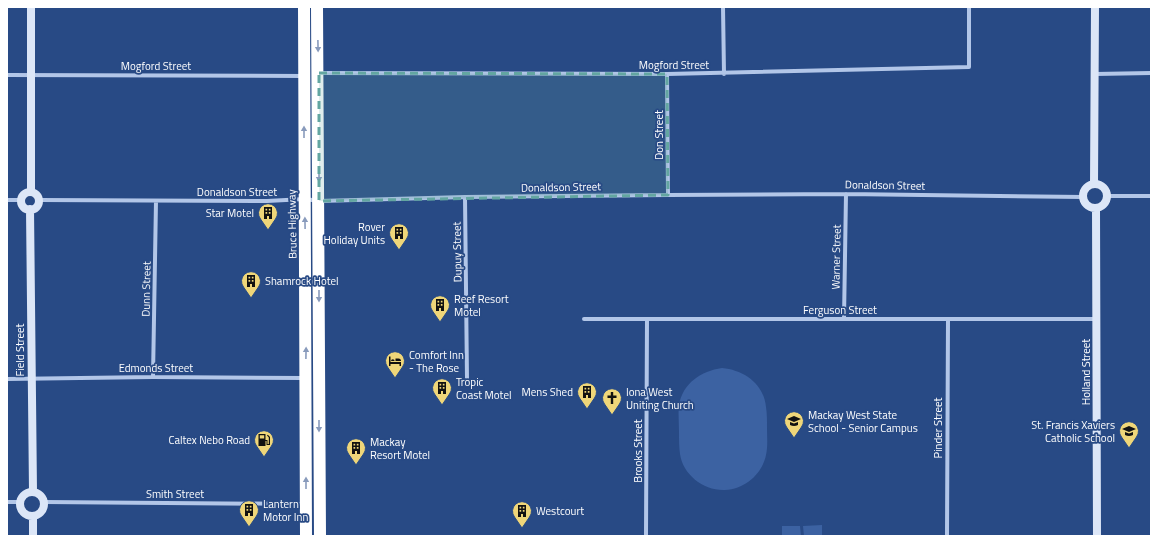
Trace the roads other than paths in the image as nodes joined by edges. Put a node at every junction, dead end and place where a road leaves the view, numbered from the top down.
1 (31, 7) edge
2 (304, 7) edge
3 (317, 7) edge
4 (724, 7) edge
5 (969, 7) edge
6 (1095, 7) edge
7 (318, 73) junction
8 (1151, 73) edge
9 (667, 74) junction
10 (724, 74) junction
11 (1095, 74) junction
12 (7, 75) edge
13 (30, 75) junction
14 (304, 76) junction
15 (1094, 184) junction
16 (31, 192) junction
17 (846, 194) junction
18 (668, 195) junction
19 (1084, 196) junction
20 (1107, 196) junction
21 (1151, 196) edge
22 (465, 197) junction
23 (305, 199) junction
24 (7, 200) edge
25 (21, 200) junction
26 (39, 200) junction
27 (156, 201) junction
28 (319, 201) junction
29 (1096, 208) junction
30 (30, 209) junction
31 (584, 319) dead end
32 (647, 319) junction
33 (844, 319) junction
34 (1097, 319) junction
35 (948, 320) junction
36 (153, 377) junction
37 (306, 378) junction
38 (7, 379) edge
39 (31, 379) junction
40 (468, 379) dead end
41 (33, 491) junction
42 (7, 502) edge
43 (20, 502) junction
44 (44, 502) junction
45 (306, 504) junction
46 (33, 516) junction
47 (33, 536) edge
48 (306, 536) edge
49 (320, 536) edge
50 (646, 536) edge
51 (947, 536) edge
52 (1097, 536) edge

1 - 13 street
2 - 14 highway, Bruce Highway
3 -> 7 highway
4 - 10 street
5 - 10 street, Mogford Street
6 - 11 street
7 - 9 street, Mogford Street
7 -> 28 highway
8 - 11 street
9 - 10 street, Mogford Street
9 - 18 street, Don Street
11 - 15 street
12 - 13 street, Mogford Street
13 - 14 street, Mogford Street
13 - 16 street
23 -> 14 highway, Bruce Highway
15 - 19 street
15 - 20 street
16 - 25 street
16 - 26 street
17 - 18 street, Donaldson Street
17 - 19 street, Donaldson Street
17 - 33 street, Warner Street
18 - 22 street, Donaldson Street
19 - 29 street
20 - 21 street
20 - 29 street
22 - 28 street, Donaldson Street
22 - 40 street, Dupuy Street
23 - 27 street, Donaldson Street
23 - 28 street, Donaldson Street
37 -> 23 highway, Bruce Highway
24 - 25 street
25 - 30 street
26 - 27 street, Donaldson Street
26 - 30 street
27 - 36 street, Dunn Street
28 -> 49 highway
29 - 34 street, Holland Street
30 - 39 street, Field Street
31 - 32 street, Ferguson Street
32 - 33 street, Ferguson Street
32 - 50 street, Brooks Street
33 - 35 street, Ferguson Street
34 - 35 street, Ferguson Street
34 - 52 street, Holland Street
35 - 51 street, Pinder Street
36 - 37 street, Edmonds Street
36 - 39 street, Edmonds Street
45 -> 37 highway, Bruce Highway
38 - 39 street, Edmonds Street
39 - 41 street, Field Street
41 - 43 street
41 - 44 street
42 - 43 street
43 - 46 street
44 - 45 street, Smith Street
44 - 46 street
45 - 48 highway, Bruce Highway
46 - 47 street

